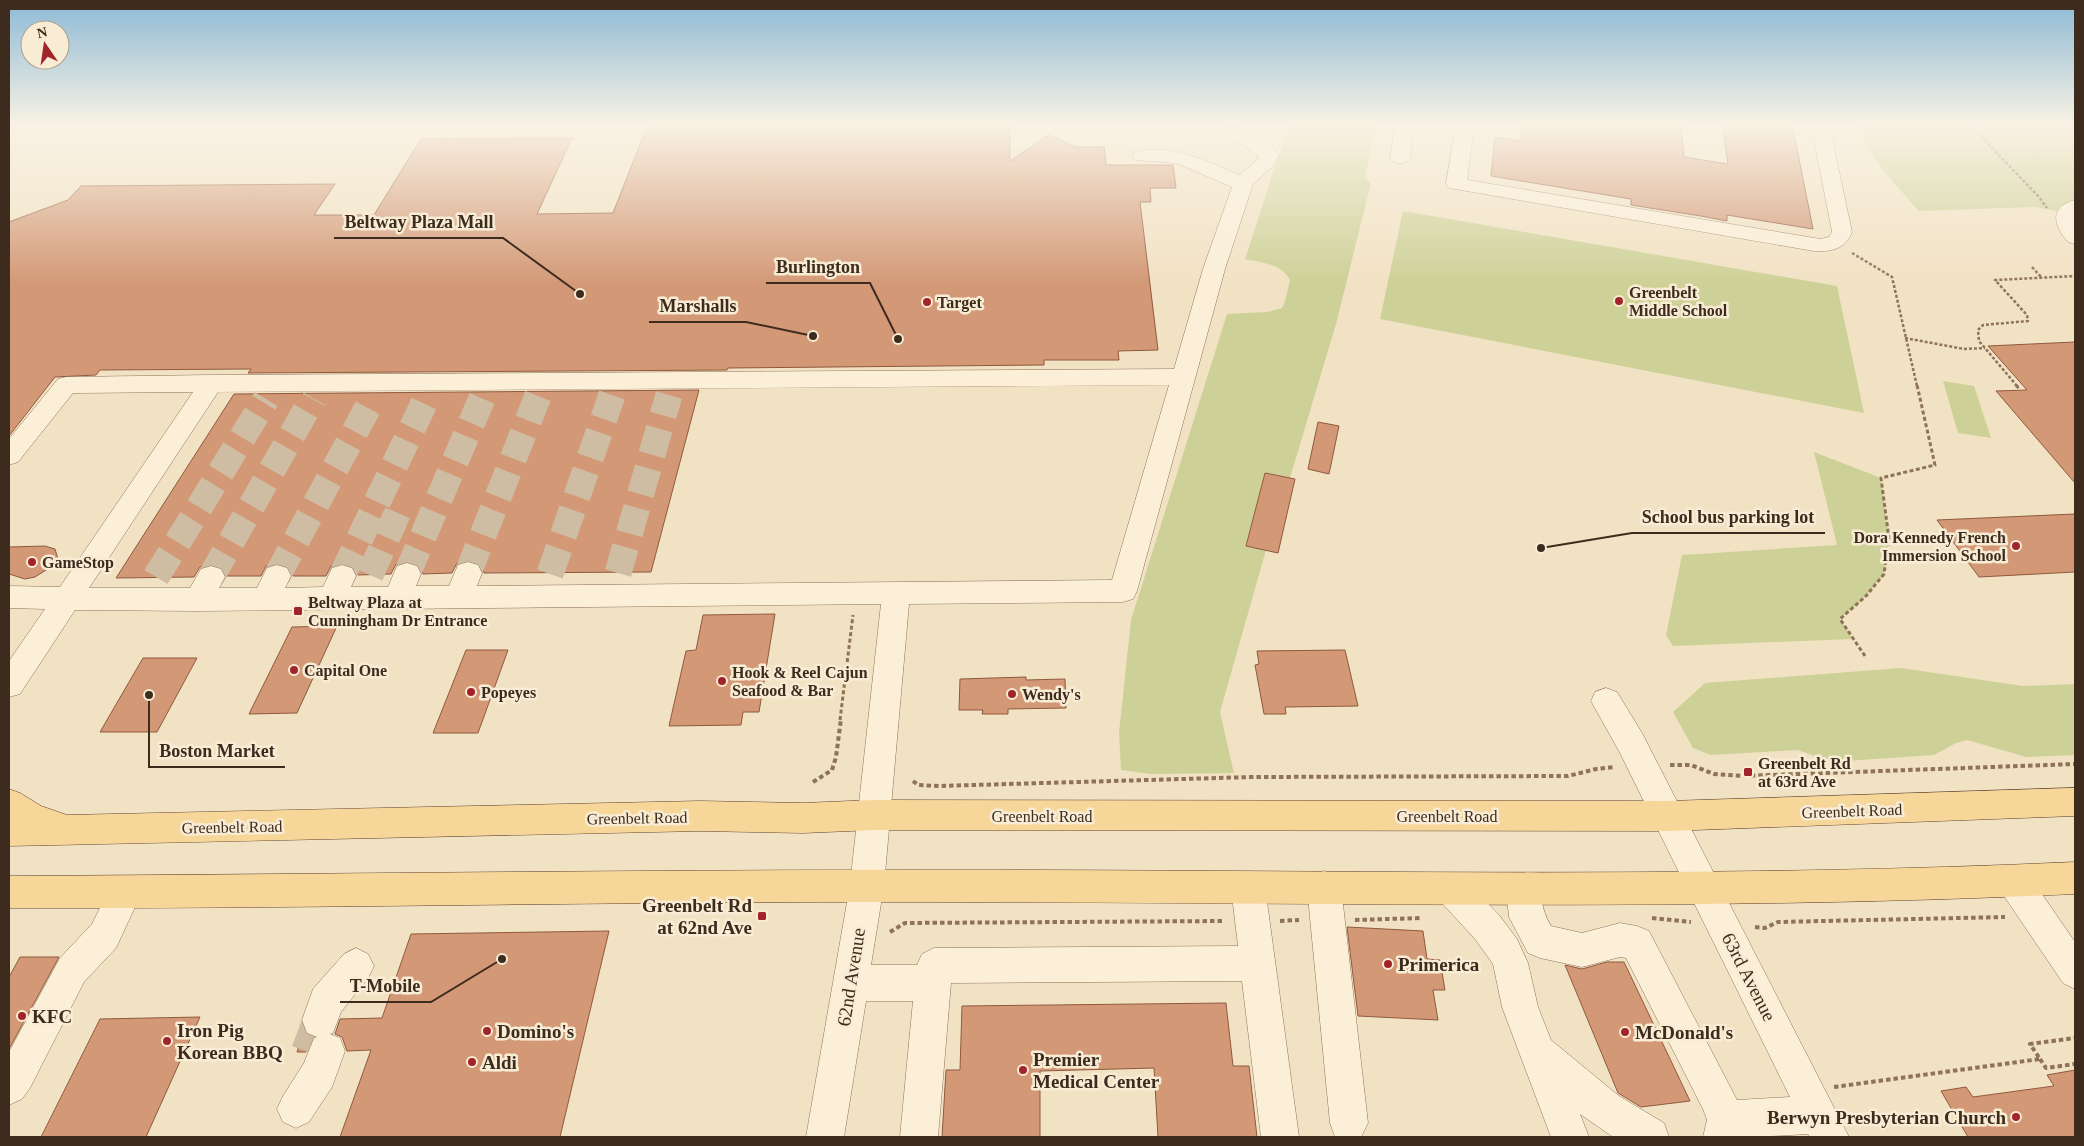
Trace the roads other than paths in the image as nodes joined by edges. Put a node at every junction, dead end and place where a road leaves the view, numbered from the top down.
1 (1228, 177) edge
2 (1247, 177) edge
3 (1457, 177) edge
4 (1831, 177) edge
5 (1243, 184) junction
6 (2075, 206) edge
7 (2075, 238) edge
8 (1184, 377) junction
9 (212, 383) junction
10 (9, 456) edge
11 (156, 577) tunnel mouth
12 (896, 593) junction
13 (9, 597) edge
14 (67, 599) junction
15 (142, 600) junction
16 (9, 685) edge
17 (1606, 701) dead end
18 (9, 802) edge
19 (2075, 802) edge
20 (874, 815) junction
21 (1668, 816) junction
22 (68, 829) junction
23 (9, 830) edge
24 (2075, 878) edge
25 (2014, 882) junction
26 (867, 885) junction
27 (1248, 887) junction
28 (1324, 887) junction
29 (1523, 889) junction
30 (1705, 889) junction
31 (1452, 890) junction
32 (9, 892) edge
33 (125, 892) junction
34 (1540, 941) junction
35 (1506, 953) junction
36 (1258, 963) junction
37 (356, 966) dead end
38 (2075, 971) edge
39 (850, 983) junction
40 (933, 983) junction
41 (1537, 1052) junction
42 (9, 1086) edge
43 (1552, 1094) junction
44 (296, 1109) dead end
45 (1818, 1114) edge
46 (1349, 1123) dead end
47 (1724, 1129) edge
48 (825, 1137) edge
49 (919, 1137) edge
50 (1280, 1137) edge
51 (1570, 1137) edge
52 (1592, 1137) edge
53 (1650, 1137) edge

1 - 5 street
2 - 5 street
3 - 4 street
5 - 8 street
6 - 7 street
8 - 9 street
8 - 12 street
9 - 10 street
9 - 14 street
11 - 15 street
12 - 15 street
12 - 20 street, 62nd Avenue
13 - 14 street
14 - 15 street
14 - 16 street
17 - 21 street, 63rd Avenue
18 - 22 main road
19 - 21 main road, Greenbelt Road
20 - 21 main road, Greenbelt Road
20 - 22 main road, Greenbelt Road
20 - 26 street, 62nd Avenue
21 - 30 street, 63rd Avenue
22 - 23 main road, Greenbelt Road
24 - 25 main road
25 - 30 main road
25 - 38 street
26 - 27 main road
26 - 33 main road
26 - 39 street, 62nd Avenue
27 - 28 main road
27 - 36 street
28 - 31 main road
28 - 46 street
29 - 30 main road
29 - 31 main road
29 - 34 street
30 - 45 street, 63rd Avenue
31 - 35 street
32 - 33 main road
33 - 42 street
34 - 35 street
34 - 47 street
35 - 41 street
36 - 40 street
36 - 50 street
37 - 44 street
39 - 40 street
39 - 48 street, 62nd Avenue
40 - 49 street
41 - 43 street
41 - 53 street
43 - 51 street
43 - 52 street
45 - 47 street

